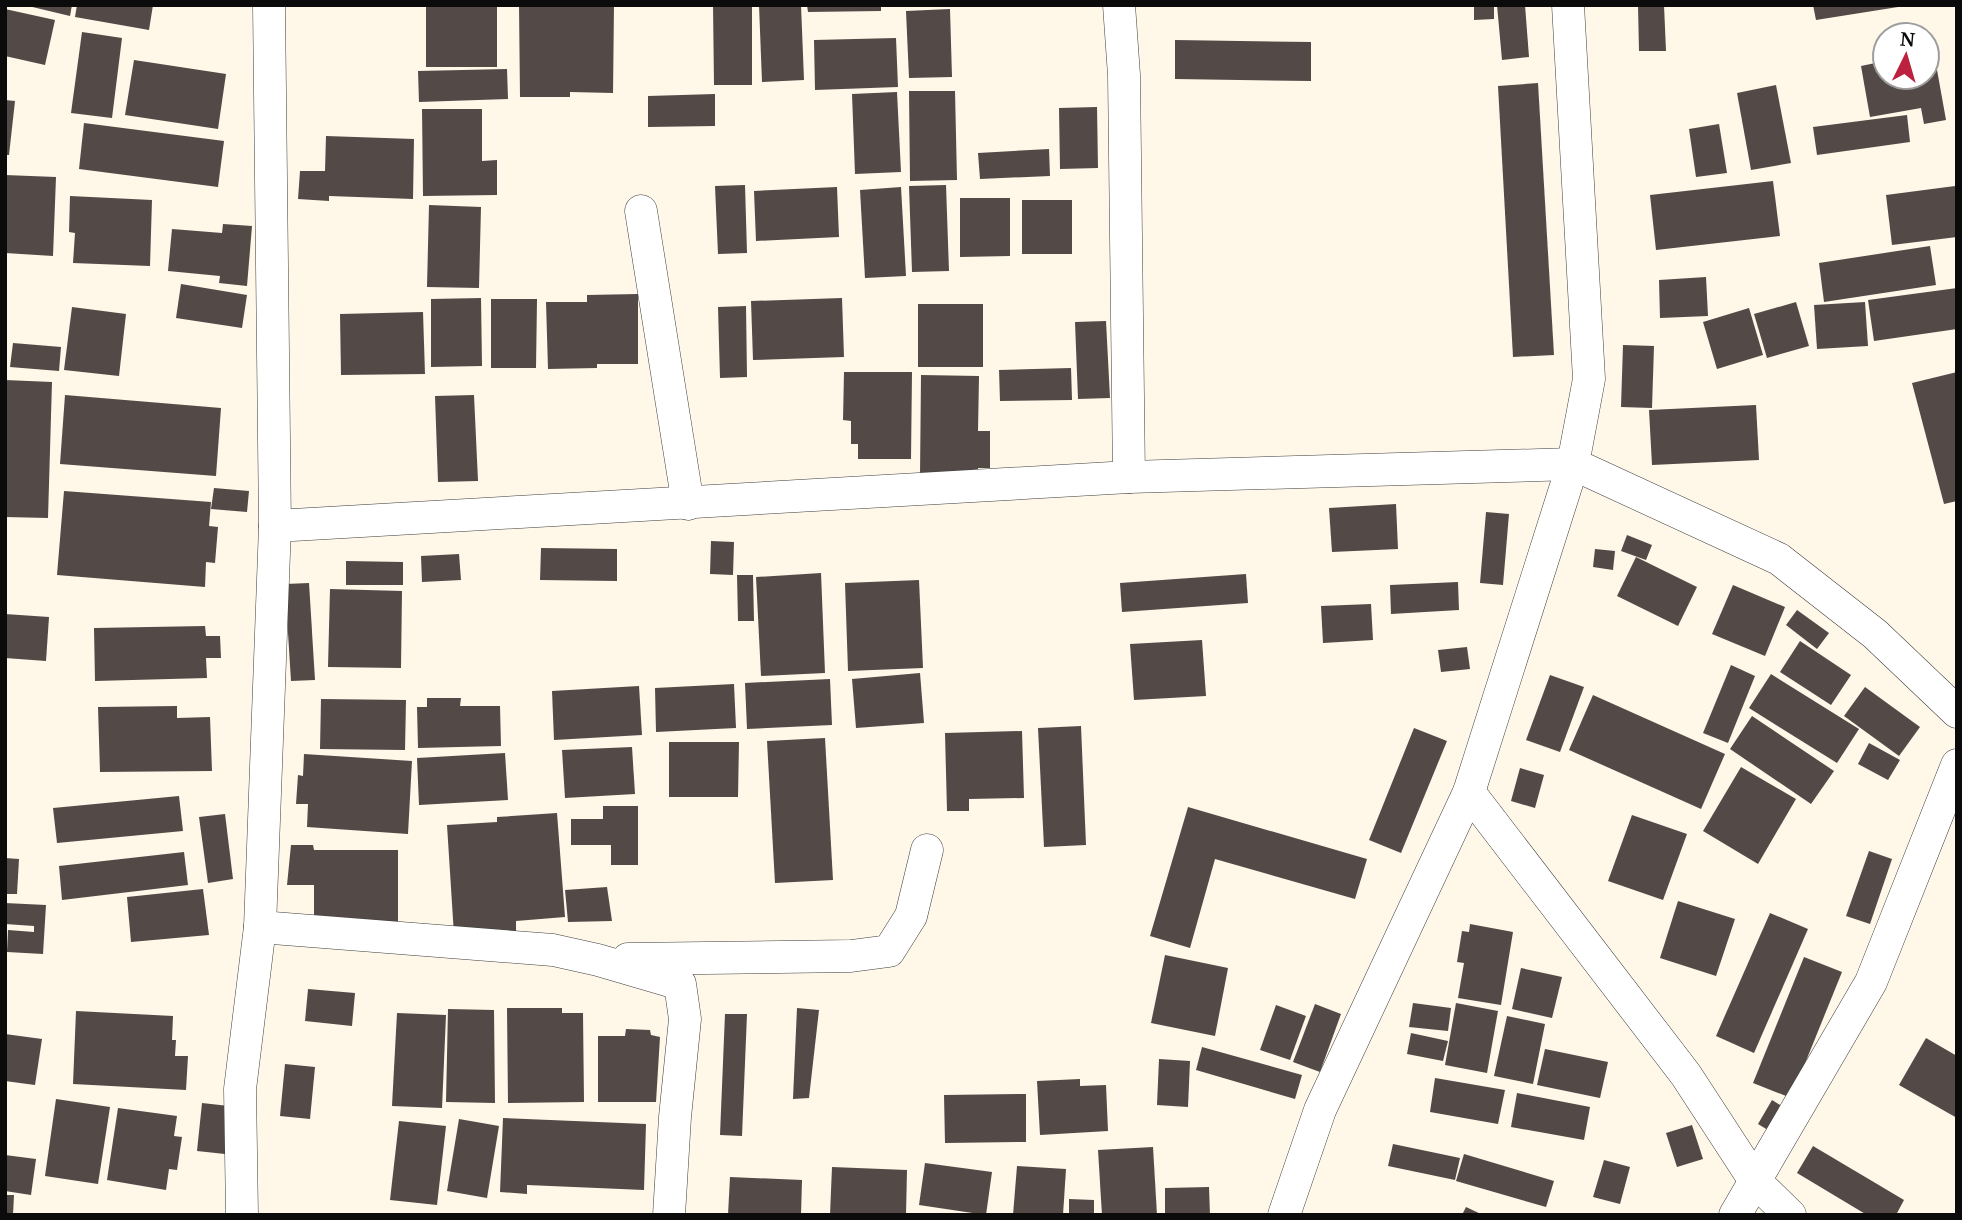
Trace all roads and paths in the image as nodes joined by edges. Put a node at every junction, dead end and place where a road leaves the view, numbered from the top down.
1 (269, 5) edge
2 (1119, 5) edge
3 (1568, 5) edge
4 (641, 211) dead end
5 (1573, 464) junction
6 (1129, 477) junction
7 (688, 504) junction
8 (275, 526) junction
9 (1957, 712) edge
10 (1957, 765) edge
11 (1469, 792) junction
12 (928, 850) dead end
13 (260, 928) junction
14 (598, 960) junction
15 (1755, 1181) junction
16 (242, 1215) edge
17 (668, 1215) edge
18 (1283, 1215) edge
19 (1735, 1215) edge
20 (1790, 1215) edge

1 - 8 street
2 - 6 street
3 - 5 street
4 - 7 street
5 - 6 street
5 - 9 street
5 - 11 street
6 - 7 street
7 - 8 street
8 - 13 street
10 - 15 street
11 - 15 street
11 - 18 street
12 - 14 street
13 - 14 street
13 - 16 street
14 - 17 street
15 - 19 street
15 - 20 street

